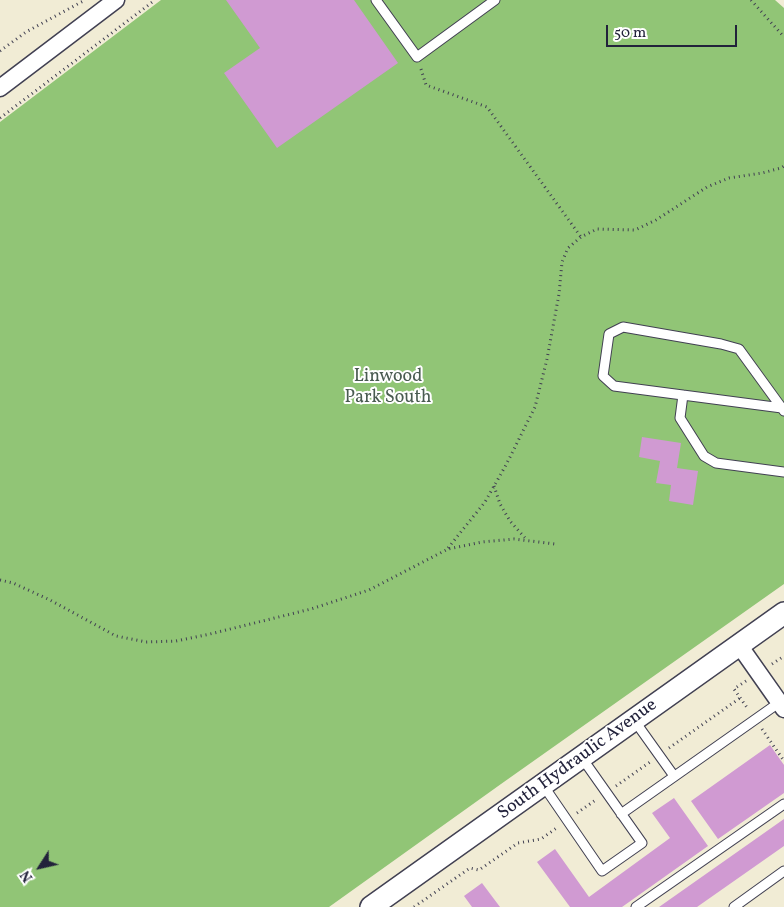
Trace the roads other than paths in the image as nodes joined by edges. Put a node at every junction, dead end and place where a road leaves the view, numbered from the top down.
1 (116, 0) edge
2 (495, 0) edge
3 (380, 2) edge
4 (0, 88) edge
5 (683, 395) junction
6 (783, 409) edge
7 (784, 472) edge
8 (784, 613) edge
9 (739, 645) junction
10 (782, 706) edge
11 (634, 720) junction
12 (582, 757) junction
13 (674, 776) junction
14 (542, 785) junction
15 (784, 804) edge
16 (621, 814) junction
17 (784, 871) edge
18 (371, 907) edge
19 (636, 907) edge
20 (734, 907) edge

1 - 4 street
2 - 3 lane
5 - 6 lane
5 - 6 lane
5 - 7 lane
8 - 9 street, South Hydraulic Avenue
9 - 10 street
9 - 11 street, South Hydraulic Avenue
10 - 13 lane
11 - 12 street, South Hydraulic Avenue
11 - 13 lane
12 - 14 street, South Hydraulic Avenue
12 - 16 lane
13 - 16 lane
14 - 16 lane
14 - 18 street, South Hydraulic Avenue
15 - 19 lane
17 - 20 lane

